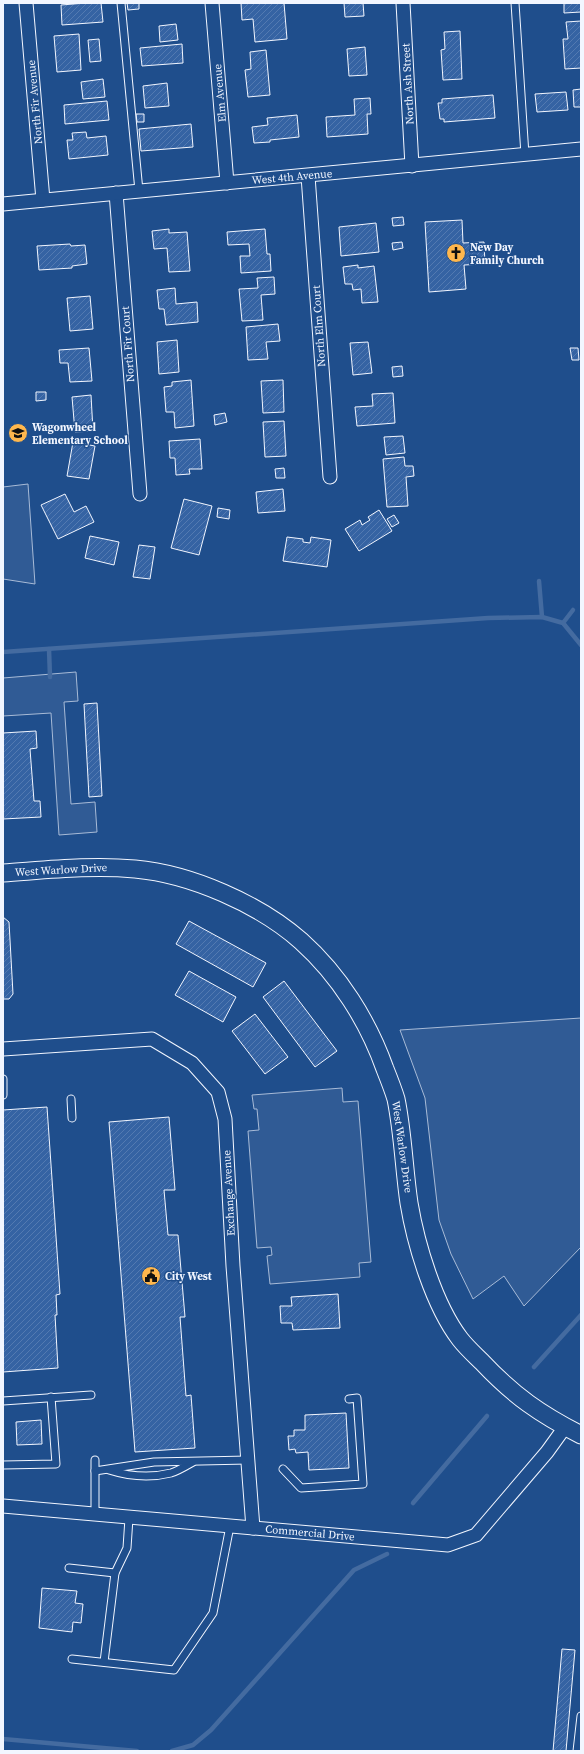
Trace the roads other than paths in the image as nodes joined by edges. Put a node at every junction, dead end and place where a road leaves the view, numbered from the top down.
1 (26, 3) edge
2 (121, 3) edge
3 (212, 3) edge
4 (403, 3) edge
5 (515, 3) edge
6 (581, 149) edge
7 (525, 155) junction
8 (412, 166) junction
9 (308, 176) junction
10 (227, 183) junction
11 (139, 191) junction
12 (116, 193) junction
13 (43, 200) junction
14 (5, 205) edge
15 (330, 477) dead end
16 (140, 494) dead end
17 (3, 873) edge
18 (3, 1049) edge
19 (3, 1079) edge
20 (3, 1095) edge
21 (71, 1099) dead end
22 (72, 1118) dead end
23 (91, 1395) dead end
24 (50, 1398) junction
25 (349, 1398) dead end
26 (3, 1401) edge
27 (565, 1427) junction
28 (581, 1435) edge
29 (95, 1460) dead end
30 (248, 1460) junction
31 (195, 1461) junction
32 (3, 1465) edge
33 (108, 1469) junction
34 (283, 1469) dead end
35 (95, 1471) junction
36 (3, 1506) edge
37 (95, 1515) junction
38 (129, 1518) junction
39 (230, 1526) junction
40 (253, 1528) junction
41 (69, 1568) dead end
42 (115, 1573) junction
43 (72, 1659) dead end
44 (104, 1662) junction
45 (581, 1716) edge
46 (580, 1730) edge
47 (577, 1751) edge

1 - 13 street, North Fir Avenue
2 - 11 lane
3 - 10 street, Elm Avenue
4 - 8 street, North Ash Street
5 - 7 lane
6 - 7 street, West 4th Avenue
7 - 8 street, West 4th Avenue
8 - 9 street, West 4th Avenue
9 - 10 street, West 4th Avenue
9 - 15 street, North Elm Court
10 - 11 street, West 4th Avenue
11 - 12 street, West 4th Avenue
12 - 13 street, West 4th Avenue
12 - 16 street, North Fir Court
13 - 14 street, West 4th Avenue
17 - 27 street, West Warlow Drive
18 - 30 street, Exchange Avenue
19 - 20 lane
21 - 22 lane
23 - 24 lane
24 - 26 lane
24 - 32 lane
25 - 34 lane
27 - 28 street, West Warlow Drive
27 - 40 street, Commercial Drive
29 - 35 lane
30 - 31 lane
30 - 40 street, Exchange Avenue
31 - 33 lane
31 - 33 lane
33 - 35 lane
35 - 37 lane
36 - 37 street, Commercial Drive
37 - 38 street, Commercial Drive
38 - 39 street, Commercial Drive
38 - 42 lane
39 - 40 street, Commercial Drive
39 - 44 lane
41 - 42 lane
42 - 44 lane
43 - 44 lane
45 - 46 lane
46 - 47 lane

